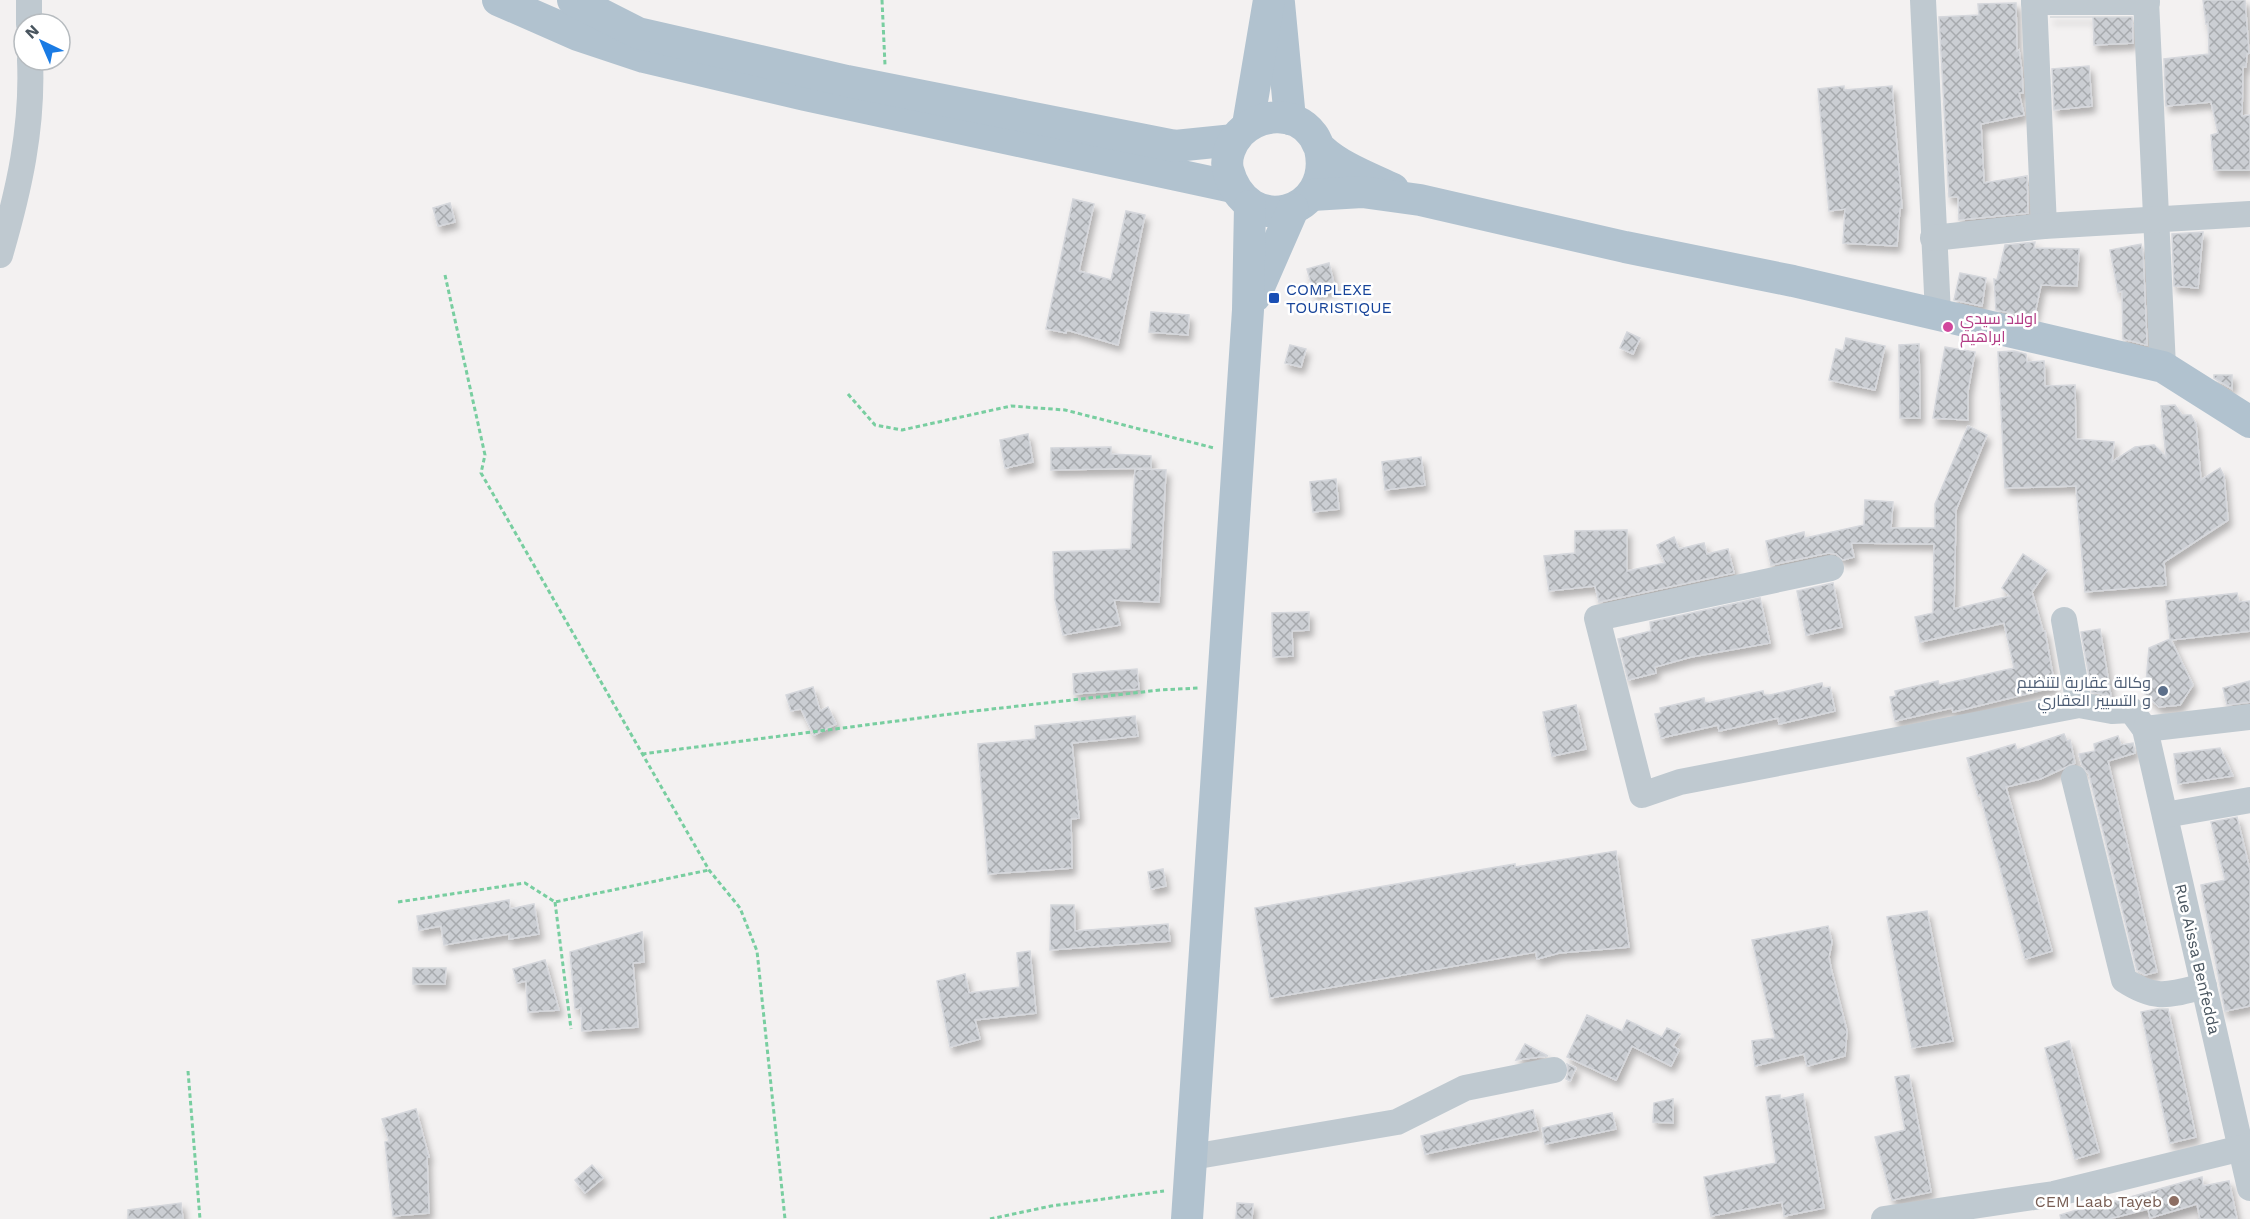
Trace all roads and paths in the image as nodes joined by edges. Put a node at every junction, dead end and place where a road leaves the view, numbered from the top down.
1 (498, 0) edge
2 (573, 0) edge
3 (882, 0) edge
4 (1269, 0) edge
5 (1279, 0) edge
6 (1923, 0) edge
7 (2034, 1) edge
8 (2146, 1) edge
9 (30, 72) edge
10 (884, 88) junction
11 (1290, 119) junction
12 (1241, 132) junction
13 (1320, 149) junction
14 (1241, 196) junction
15 (1420, 200) junction
16 (1302, 202) junction
17 (2250, 214) edge
18 (2157, 218) junction
19 (2044, 226) junction
20 (1933, 238) junction
21 (0, 255) edge
22 (445, 275) dead end
23 (1248, 310) junction
24 (1938, 314) junction
25 (2163, 367) junction
26 (848, 394) dead end
27 (2250, 422) edge
28 (1238, 453) junction
29 (1831, 568) dead end
30 (2064, 620) dead end
31 (1223, 687) junction
32 (2079, 705) junction
33 (2250, 717) edge
34 (2145, 729) junction
35 (642, 754) junction
36 (2074, 778) dead end
37 (2250, 800) edge
38 (2165, 816) junction
39 (709, 870) junction
40 (398, 902) dead end
41 (555, 902) junction
42 (2204, 986) junction
43 (571, 1029) dead end
44 (1554, 1070) dead end
45 (188, 1071) dead end
46 (2245, 1146) edge
47 (1192, 1157) junction
48 (2250, 1188) edge
49 (1188, 1205) edge
50 (200, 1219) edge
51 (784, 1219) edge
52 (990, 1219) edge
53 (1884, 1219) edge

1 - 14 main road
2 - 10 main road
3 - 10 path
4 - 12 main road
5 - 11 main road
6 - 20 street
7 - 8 street
7 - 19 street
8 - 18 street
9 - 21 street
10 - 12 main road
11 - 12 main road
11 - 13 main road
12 - 14 main road
13 - 15 main road
13 - 16 main road
14 - 16 main road
14 - 23 main road
15 - 16 main road
15 - 24 main road
16 - 23 main road
17 - 18 street
18 - 19 street
18 - 25 street
19 - 20 street
20 - 24 street
22 - 35 path
23 - 28 main road
24 - 25 main road
25 - 27 main road
26 - 28 path
28 - 31 main road
29 - 32 street
30 - 32 street
31 - 35 path
31 - 47 main road
32 - 34 street
33 - 34 street
34 - 38 street, Rue Aissa Benfedda
35 - 39 path
36 - 42 street
37 - 38 street
38 - 42 street, Rue Aissa Benfedda
39 - 41 path
39 - 51 path
40 - 41 path
41 - 43 path
42 - 46 street, Rue Aissa Benfedda
44 - 47 street
45 - 50 path
46 - 48 street, Rue Aissa Benfedda
46 - 53 street
47 - 49 main road
49 - 52 path

